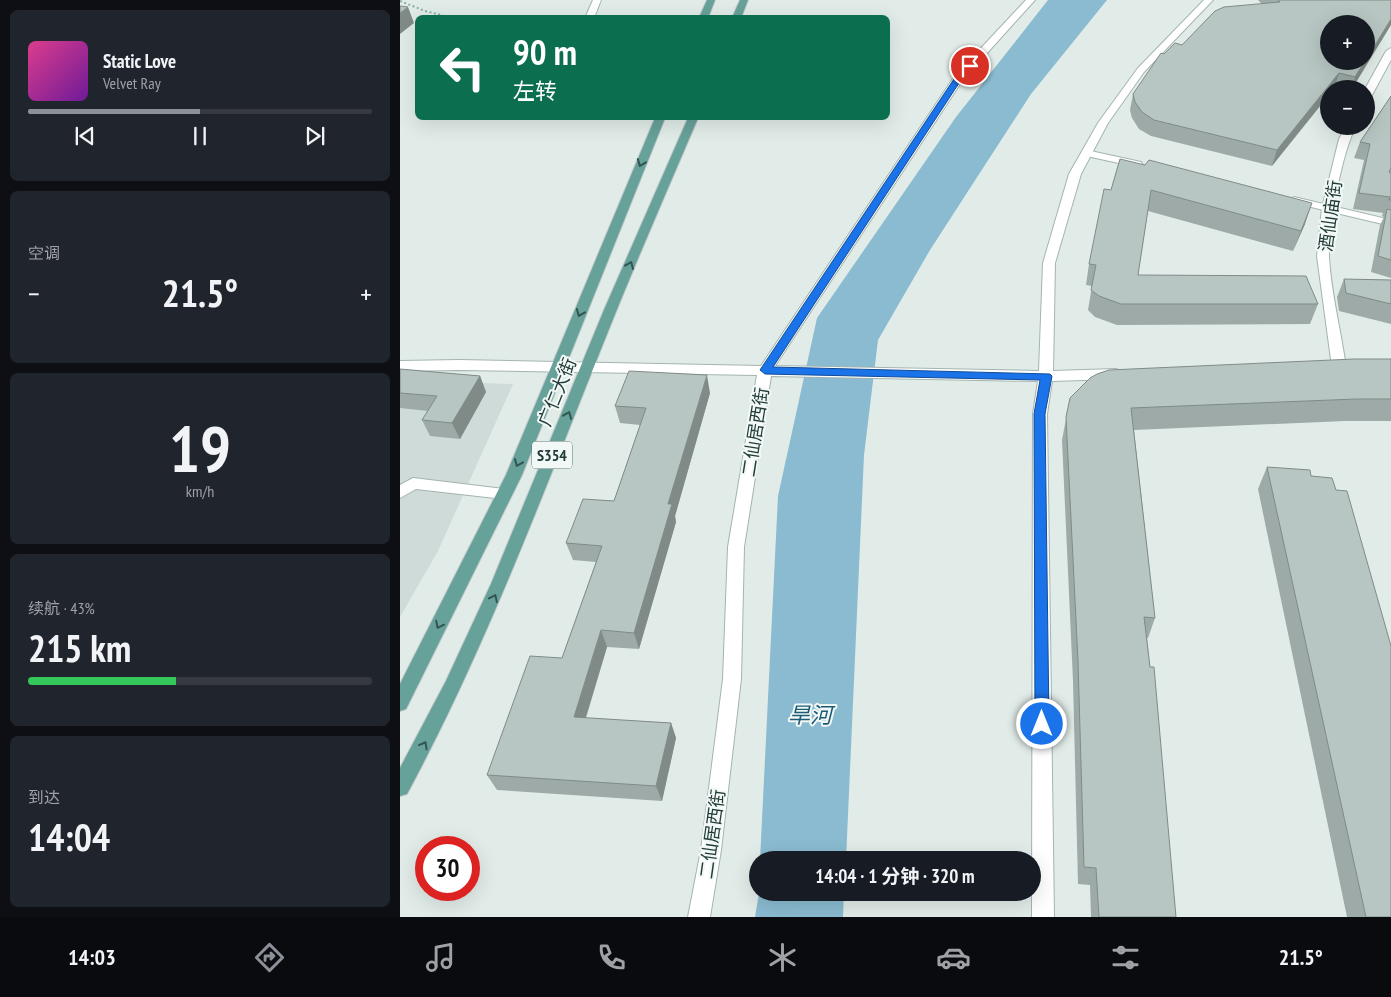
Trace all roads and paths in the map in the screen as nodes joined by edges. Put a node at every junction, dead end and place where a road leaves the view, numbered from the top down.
1 (598, 0) edge
2 (711, 0) edge
3 (744, 0) edge
4 (1030, 0) edge
5 (1209, 0) edge
6 (400, 1) edge
7 (440, 15) edge
8 (590, 15) edge
9 (704, 15) edge
10 (737, 15) edge
11 (1391, 51) edge
12 (1375, 80) edge
13 (659, 120) edge
14 (692, 120) edge
15 (1346, 135) edge
16 (1086, 153) junction
17 (1144, 166) edge
18 (1279, 197) edge
19 (1328, 208) junction
20 (1391, 222) edge
21 (400, 366) edge
22 (559, 367) junction
23 (587, 367) junction
24 (1356, 367) edge
25 (765, 370) junction
26 (1134, 374) edge
27 (1046, 376) junction
28 (400, 493) edge
29 (504, 494) junction
30 (400, 703) edge
31 (400, 787) edge
32 (699, 917) edge
33 (1043, 917) edge

1 - 8 street
2 - 9 main road
3 - 10 main road
4 - 25 street, 二仙居西街
5 - 16 street
6 - 7 path
11 - 12 street
13 -> 22 main road, 广仁大街 / S354
23 -> 14 main road, 广仁大街 / S354
15 - 19 street, 酒仙庙街
16 - 17 lane
16 - 27 street
18 - 19 lane
19 - 20 lane
19 - 24 street, 酒仙庙街
21 - 22 street
22 - 23 street
22 -> 29 main road, 广仁大街 / S354
23 - 25 street
31 -> 23 main road, 广仁大街 / S354
25 - 27 street
25 - 32 street, 二仙居西街
26 - 27 street
27 - 33 street
28 - 29 lane
29 -> 30 main road, 广仁大街 / S354

